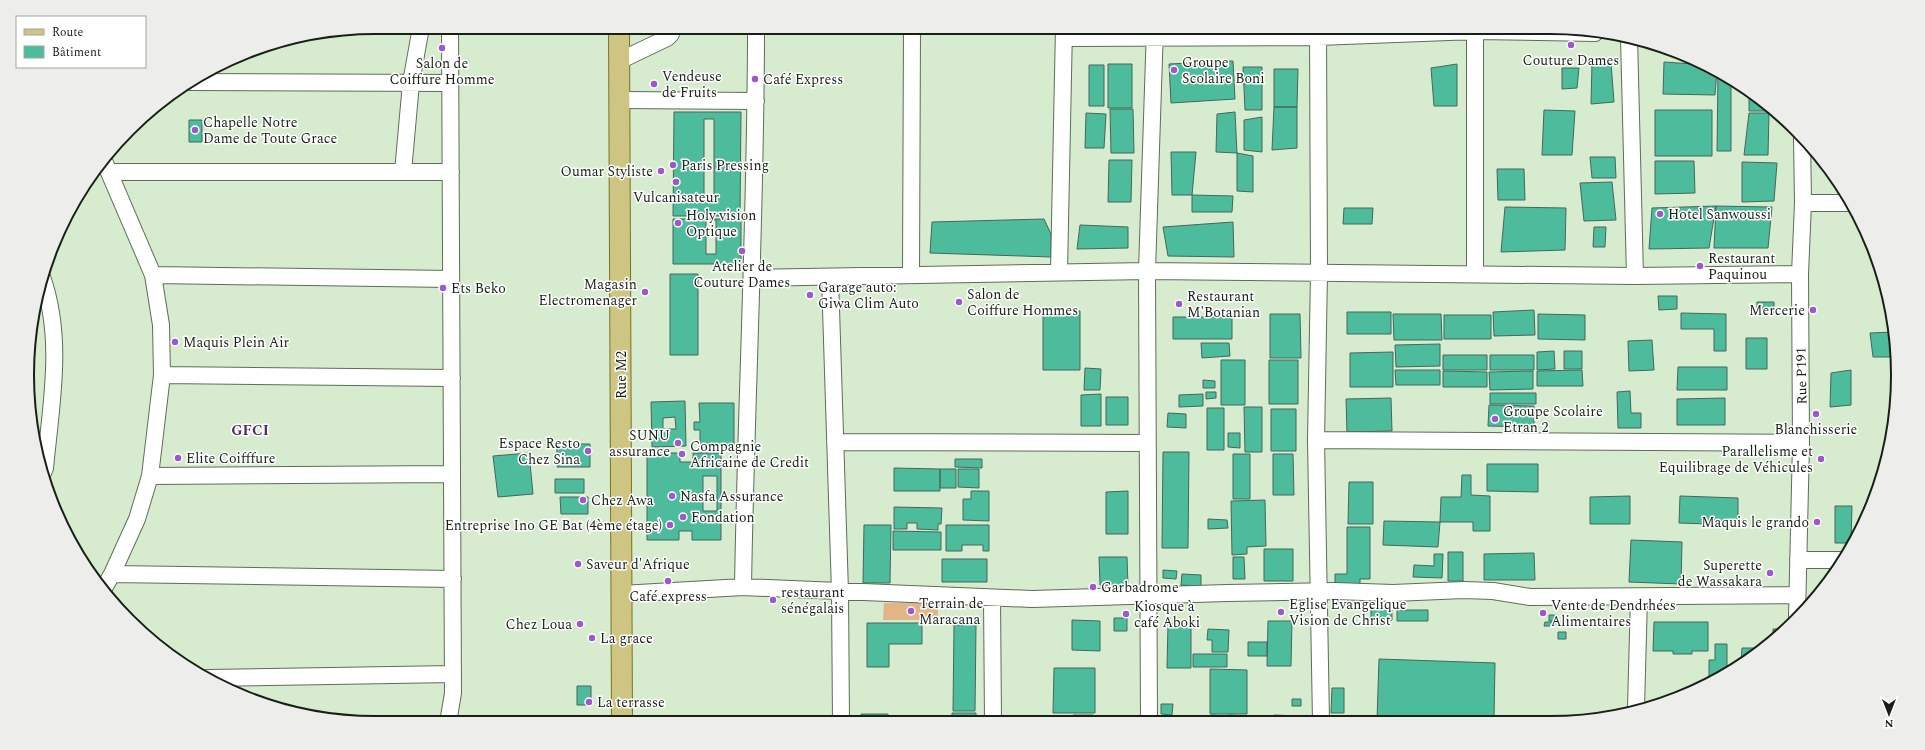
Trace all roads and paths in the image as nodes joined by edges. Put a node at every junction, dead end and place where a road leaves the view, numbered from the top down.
1 (420, 34) edge
2 (450, 34) edge
3 (619, 34) edge
4 (671, 34) edge
5 (756, 34) edge
6 (912, 34) edge
7 (1064, 34) edge
8 (1155, 34) edge
9 (1318, 34) edge
10 (1474, 34) edge
11 (1629, 44) edge
12 (619, 61) junction
13 (201, 82) edge
14 (411, 83) junction
15 (450, 83) junction
16 (620, 100) junction
17 (756, 101) junction
18 (1802, 146) edge
19 (107, 167) edge
20 (403, 172) junction
21 (451, 172) junction
22 (1803, 203) junction
23 (1844, 203) edge
24 (1147, 271) junction
25 (1059, 272) junction
26 (1320, 273) junction
27 (1475, 273) junction
28 (1800, 274) junction
29 (153, 275) junction
30 (911, 275) junction
31 (1635, 276) junction
32 (830, 277) junction
33 (752, 278) junction
34 (451, 279) junction
35 (46, 288) edge
36 (162, 375) junction
37 (452, 378) junction
38 (1316, 440) junction
39 (835, 442) junction
40 (1147, 443) junction
41 (1802, 443) junction
42 (46, 462) edge
43 (452, 474) junction
44 (150, 476) junction
45 (1798, 560) junction
46 (1836, 560) edge
47 (112, 574) junction
48 (453, 579) junction
49 (106, 585) edge
50 (743, 587) junction
51 (840, 592) junction
52 (1320, 593) junction
53 (621, 594) junction
54 (1150, 596) junction
55 (1797, 596) junction
56 (1639, 597) junction
57 (992, 598) junction
58 (1797, 610) edge
59 (453, 674) junction
60 (218, 678) edge
61 (1636, 704) edge
62 (449, 716) edge
63 (622, 716) edge
64 (841, 716) edge
65 (992, 716) edge
66 (1149, 716) edge
67 (1321, 716) edge

1 - 14 street
2 - 15 street
3 - 12 main road, Rue M2
4 - 12 street
5 - 17 street
6 - 30 street
7 - 25 street
8 - 24 street
9 - 26 street
10 - 27 street
11 - 31 street
12 - 16 main road, Rue M2
13 - 14 street
14 - 15 street
14 - 20 street
15 - 21 street
16 - 17 street
16 - 53 main road, Rue M2
17 - 33 street
18 - 22 street, Rue P191
19 - 20 street
19 - 29 street
20 - 21 street
21 - 34 street
22 - 23 street
22 - 28 street, Rue P191
24 - 25 street
24 - 26 street
24 - 40 street
25 - 30 street
26 - 27 street
26 - 38 street
27 - 31 street
28 - 31 street
28 - 41 street, Rue P191
29 - 34 street
29 - 36 street
30 - 32 street
32 - 33 street
32 - 39 street
33 - 50 street
34 - 37 street
35 - 42 street
36 - 37 street
36 - 44 street
37 - 43 street
38 - 41 street
38 - 52 street
39 - 40 street
39 - 51 street
40 - 54 street
41 - 45 street, Rue P191
43 - 44 street
43 - 48 street
44 - 47 street
45 - 46 street
45 - 55 street, Rue P191
47 - 48 street
47 - 49 street
48 - 59 street
50 - 51 street
50 - 53 street
51 - 57 street
51 - 64 street
52 - 54 street
52 - 56 street
52 - 67 street
53 - 63 main road, Rue M2
54 - 57 street
54 - 66 street
55 - 56 street
55 - 58 street, Rue P191
56 - 61 street
57 - 65 street
59 - 60 street
59 - 62 street

